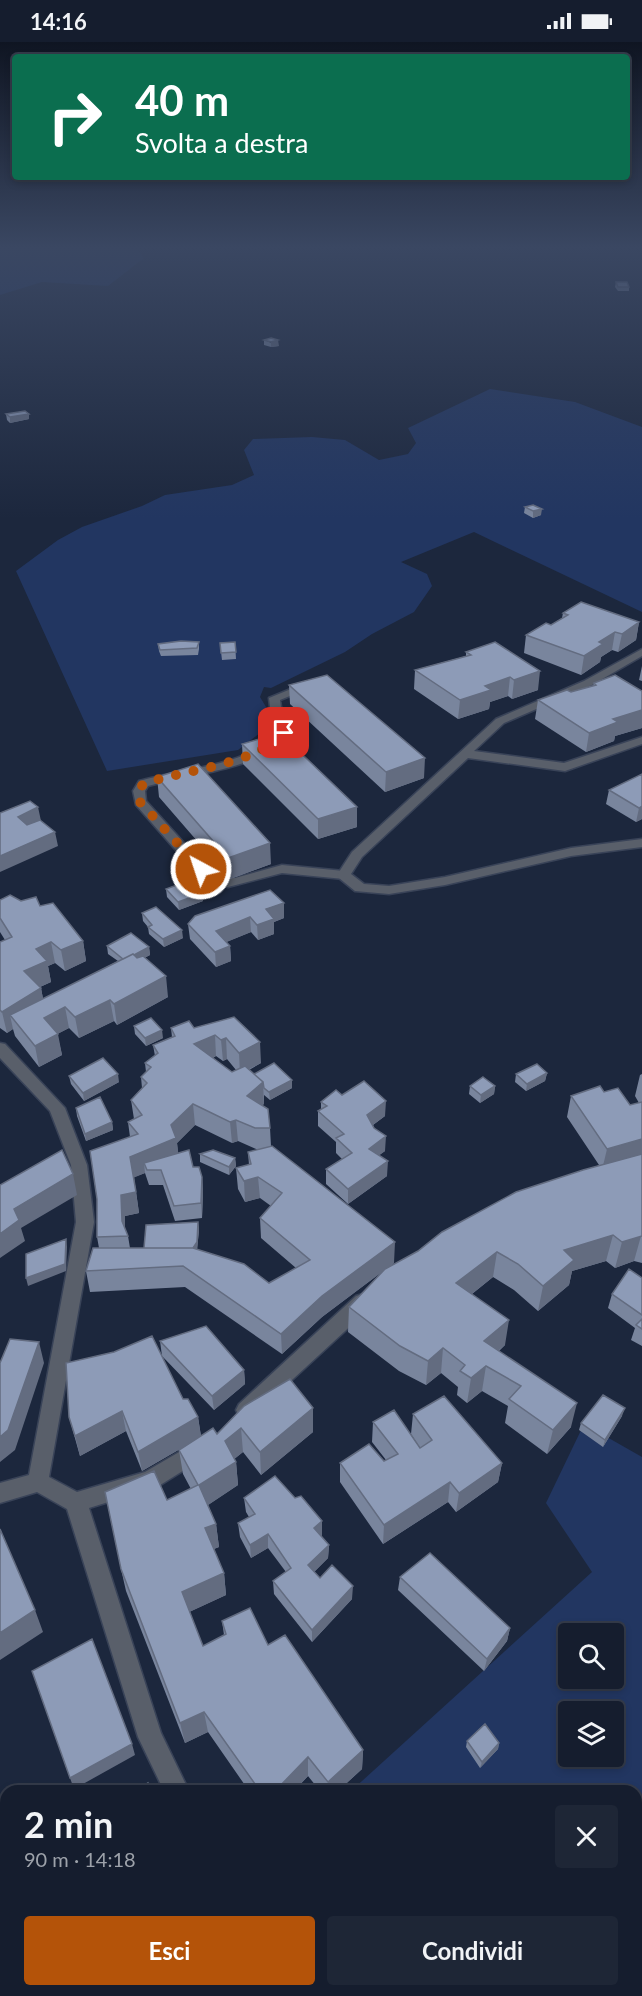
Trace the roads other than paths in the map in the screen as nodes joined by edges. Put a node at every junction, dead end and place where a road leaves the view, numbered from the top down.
1 (642, 652) edge
2 (315, 683) edge
3 (642, 740) edge
4 (467, 754) junction
5 (642, 843) edge
6 (344, 875) junction
7 (0, 1048) edge
8 (374, 1291) edge
9 (231, 1424) edge
10 (214, 1439) edge
11 (38, 1482) junction
12 (0, 1493) edge
13 (76, 1502) junction
14 (174, 1785) edge

1 - 4 street
2 - 6 street
3 - 4 street
4 - 6 street
5 - 6 street
7 - 11 street
8 - 9 street
10 - 13 street
11 - 12 street
11 - 13 street
13 - 14 street

